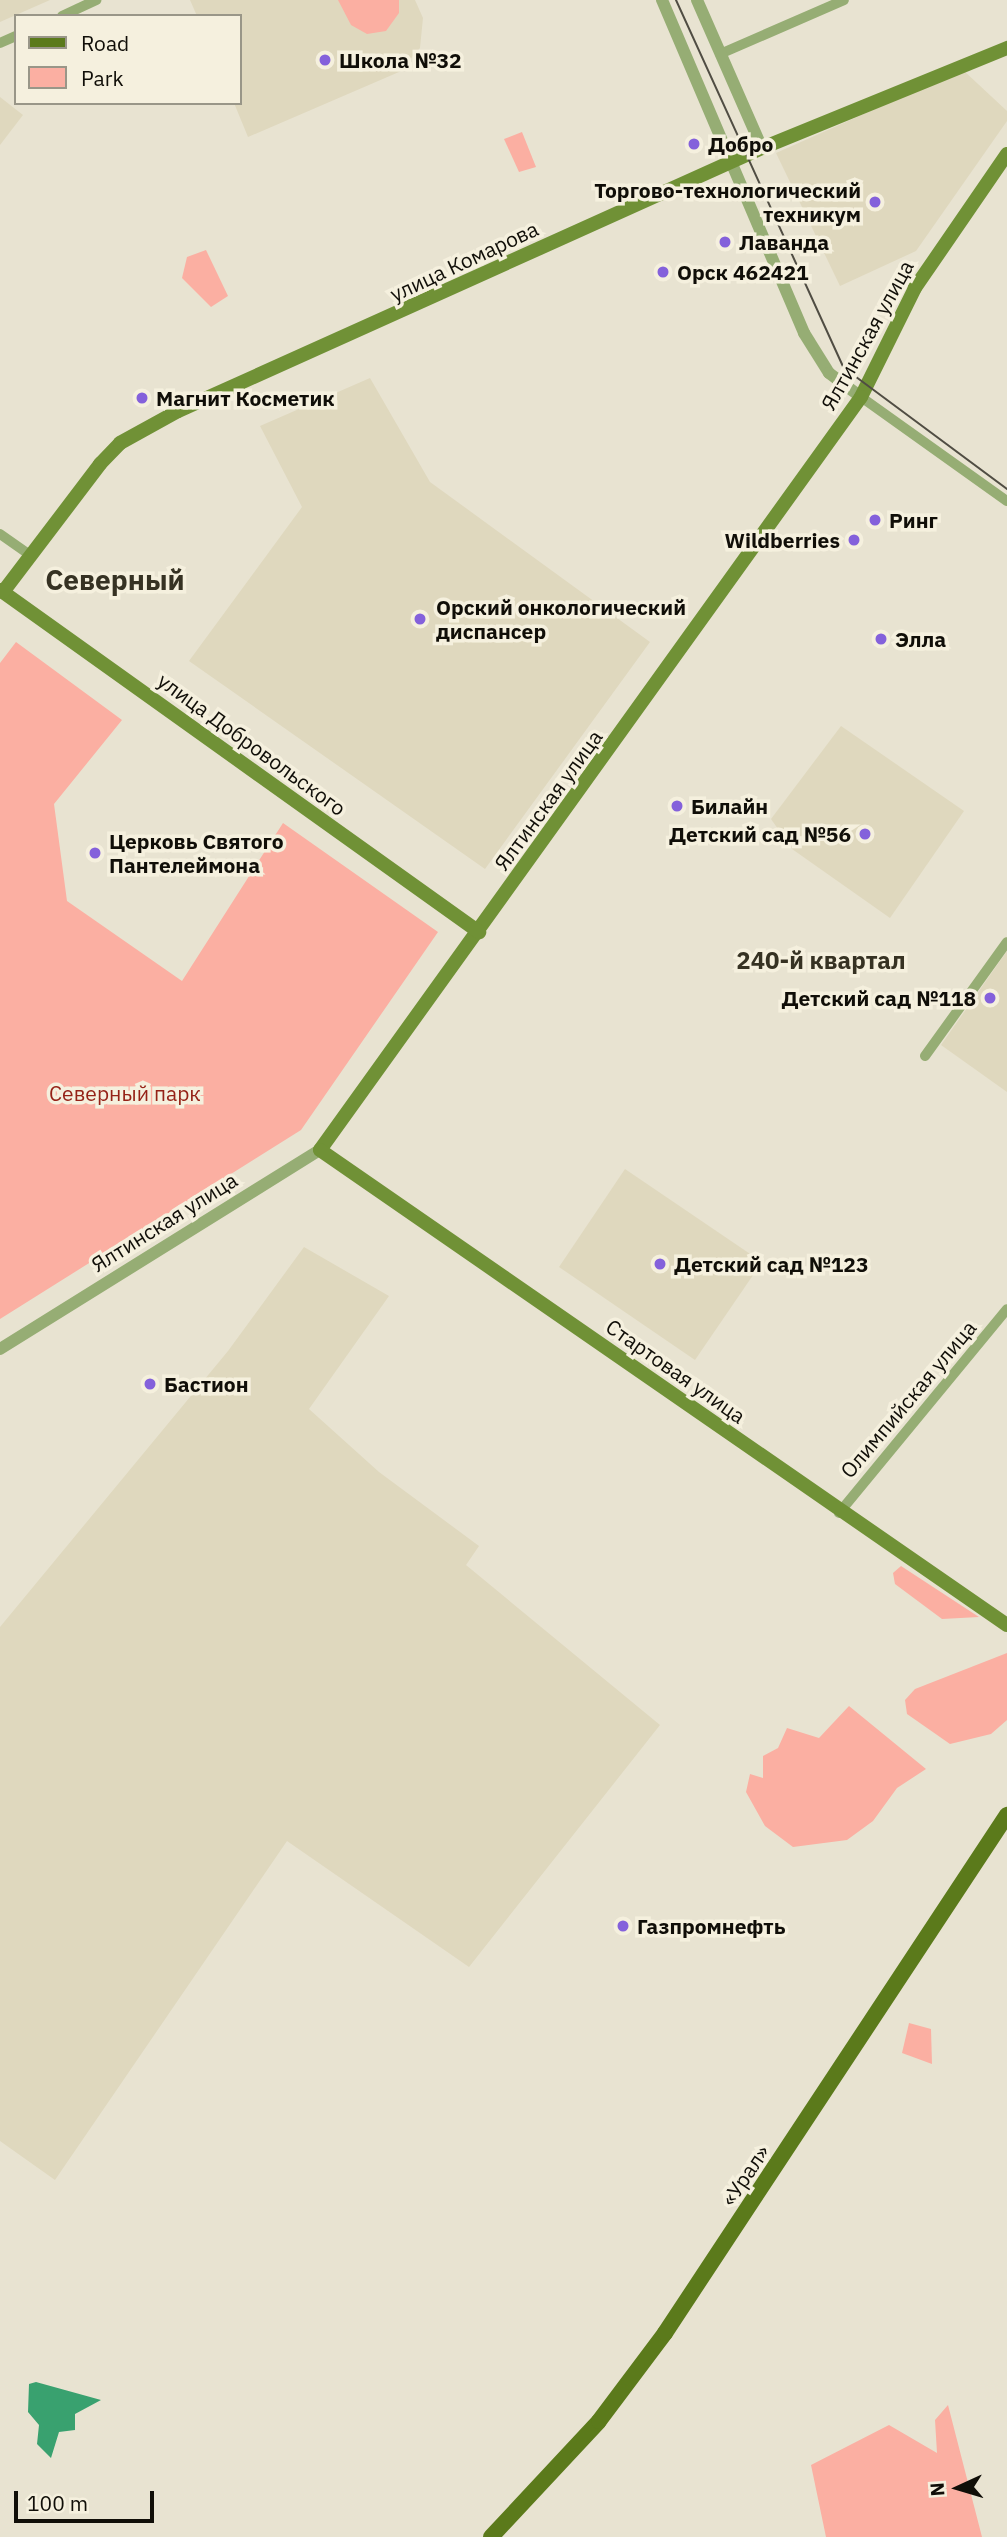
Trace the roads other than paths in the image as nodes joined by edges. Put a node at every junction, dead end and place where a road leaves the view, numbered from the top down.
1 (96, 0) edge
2 (662, 0) edge
3 (697, 0) edge
4 (844, 0) edge
5 (66, 14) edge
6 (1007, 48) edge
7 (720, 54) junction
8 (762, 148) junction
9 (1007, 154) edge
10 (733, 163) junction
11 (861, 397) junction
12 (1007, 501) edge
13 (0, 534) edge
14 (30, 555) junction
15 (1, 593) edge
16 (479, 932) junction
17 (1007, 942) edge
18 (925, 1056) dead end
19 (320, 1150) junction
20 (1007, 1309) edge
21 (0, 1349) edge
22 (839, 1513) junction
23 (1007, 1625) edge
24 (1007, 1815) edge
25 (491, 2537) edge

1 - 5 street
2 - 10 street
3 - 7 street
4 - 7 street
6 - 8 main road, улица Комарова
7 - 8 street
8 - 10 main road, улица Комарова
9 - 11 main road, Ялтинская улица
10 - 11 street
10 - 14 main road, улица Комарова
11 - 12 street
11 - 16 main road, Ялтинская улица
13 - 14 street
14 - 15 main road, улица Комарова
15 - 16 main road, улица Добровольского
16 - 19 main road, Ялтинская улица
17 - 18 street
19 - 21 street, Ялтинская улица
19 - 22 main road, Стартовая улица
20 - 22 street, Олимпийская улица
22 - 23 main road, Стартовая улица
24 - 25 main road, «Урал»

